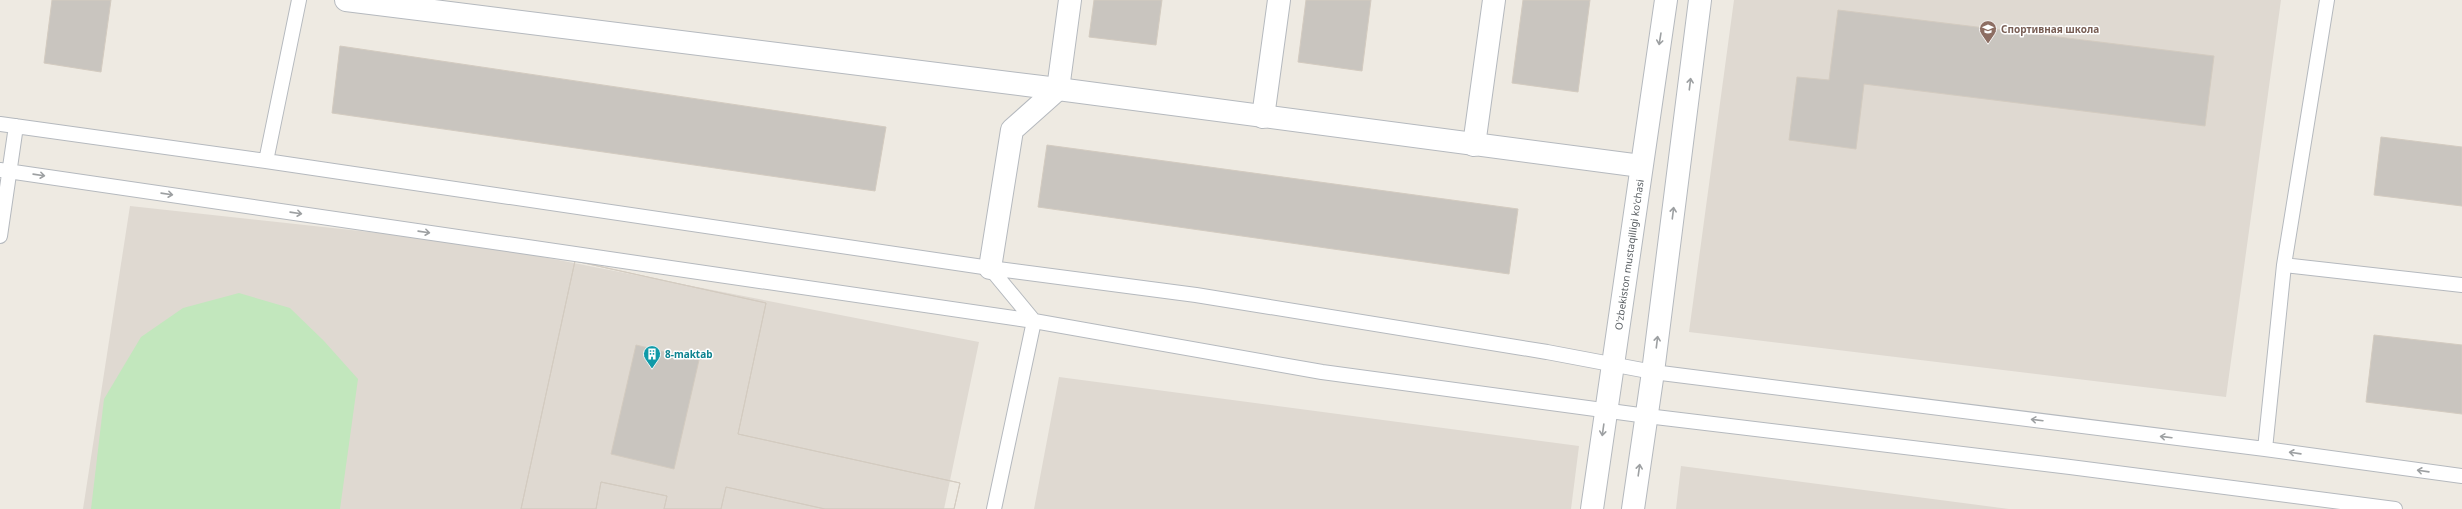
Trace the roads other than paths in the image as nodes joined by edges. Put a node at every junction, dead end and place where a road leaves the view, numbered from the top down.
1 (300, 0) edge
2 (346, 0) edge
3 (1070, 0) edge
4 (1279, 0) edge
5 (1494, 0) edge
6 (1666, 0) edge
7 (1700, 0) edge
8 (2327, 0) edge
9 (1058, 88) junction
10 (1263, 117) junction
11 (0, 124) edge
12 (16, 126) junction
13 (1474, 145) junction
14 (266, 161) junction
15 (1641, 166) junction
16 (5, 170) edge
17 (0, 236) edge
18 (2284, 265) junction
19 (990, 268) junction
20 (2462, 285) edge
21 (1034, 321) junction
22 (1612, 365) junction
23 (1653, 372) junction
24 (1606, 409) junction
25 (1647, 416) junction
26 (2265, 449) junction
27 (2462, 476) edge
28 (994, 509) edge
29 (1592, 509) edge
30 (1633, 509) edge
31 (2395, 509) edge

1 - 14 lane
2 - 9 street
3 - 9 street
4 - 10 street
5 - 13 street
6 -> 15 street, O'zbekiston mustaqilligi ko'chasi
23 -> 7 street
8 - 18 lane
9 - 10 street
9 - 19 street
10 - 13 street
11 - 12 lane
12 - 14 lane
12 - 16 lane
13 - 15 street
14 - 19 lane
15 - 22 street, O'zbekiston mustaqilligi ko'chasi
16 - 17 lane
16 -> 21 lane
18 - 20 lane
18 - 26 lane
19 - 21 lane
19 - 22 lane
21 - 24 lane
21 - 28 lane
22 - 23 lane
22 - 24 street, O'zbekiston mustaqilligi ko'chasi
23 - 25 street
26 -> 23 lane
24 - 25 lane
24 -> 29 street, O'zbekiston mustaqilligi ko'chasi
30 -> 25 street
25 - 31 lane
27 -> 26 lane

